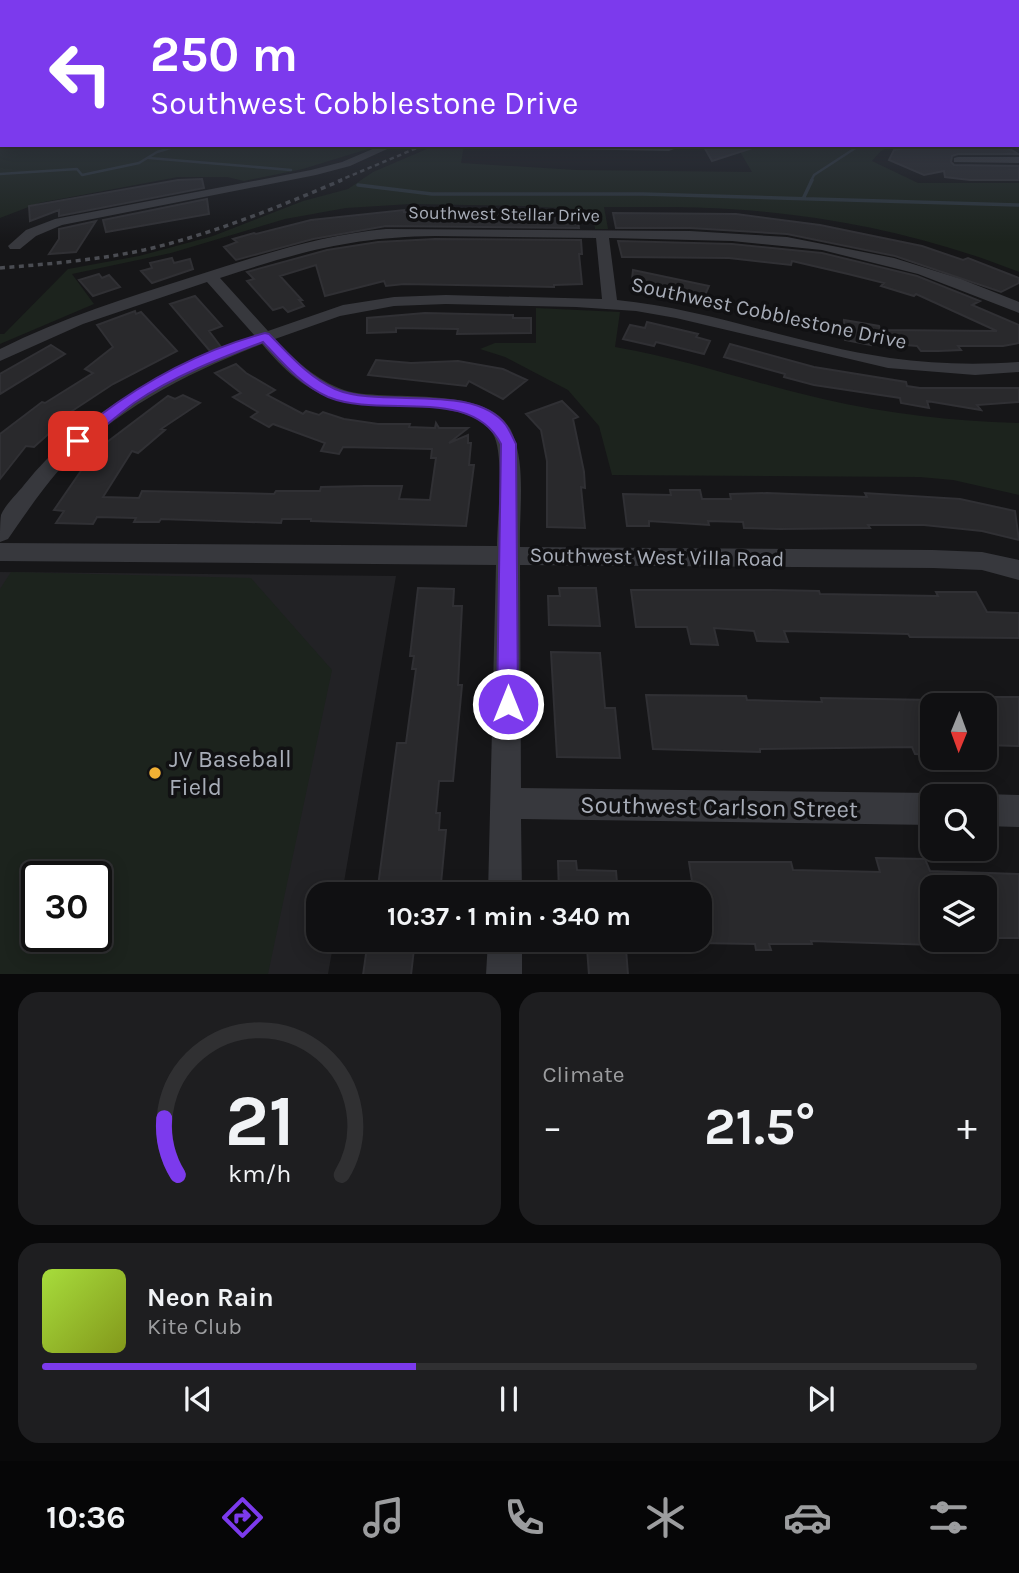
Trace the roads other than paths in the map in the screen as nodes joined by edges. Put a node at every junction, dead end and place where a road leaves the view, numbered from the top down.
1 (377, 150) edge
2 (958, 160) dead end
3 (1019, 160) edge
4 (602, 235) junction
5 (15, 246) dead end
6 (210, 276) junction
7 (610, 304) junction
8 (1019, 309) edge
9 (265, 337) junction
10 (0, 356) edge
11 (1019, 366) edge
12 (0, 533) edge
13 (0, 552) edge
14 (509, 555) junction
15 (1019, 570) edge
16 (506, 803) junction
17 (920, 809) edge
18 (997, 810) edge
19 (1019, 811) edge
20 (505, 882) edge
21 (505, 952) edge
22 (504, 974) edge

1 - 5 street
2 - 3 street
4 - 6 street, Southwest Stellar Drive
4 - 7 street
4 - 8 street, Southwest Stellar Drive
6 - 9 street
6 - 10 street, Southwest Stellar Drive
7 - 9 street, Southwest Cobblestone Drive
7 - 11 street, Southwest Cobblestone Drive
9 - 12 street, Southwest Cobblestone Drive
9 - 14 street
13 - 14 street, Southwest West Villa Road
14 - 15 street, Southwest West Villa Road
14 - 16 street
16 - 17 street, Southwest Carlson Street
16 - 20 street
18 - 19 street
21 - 22 street

